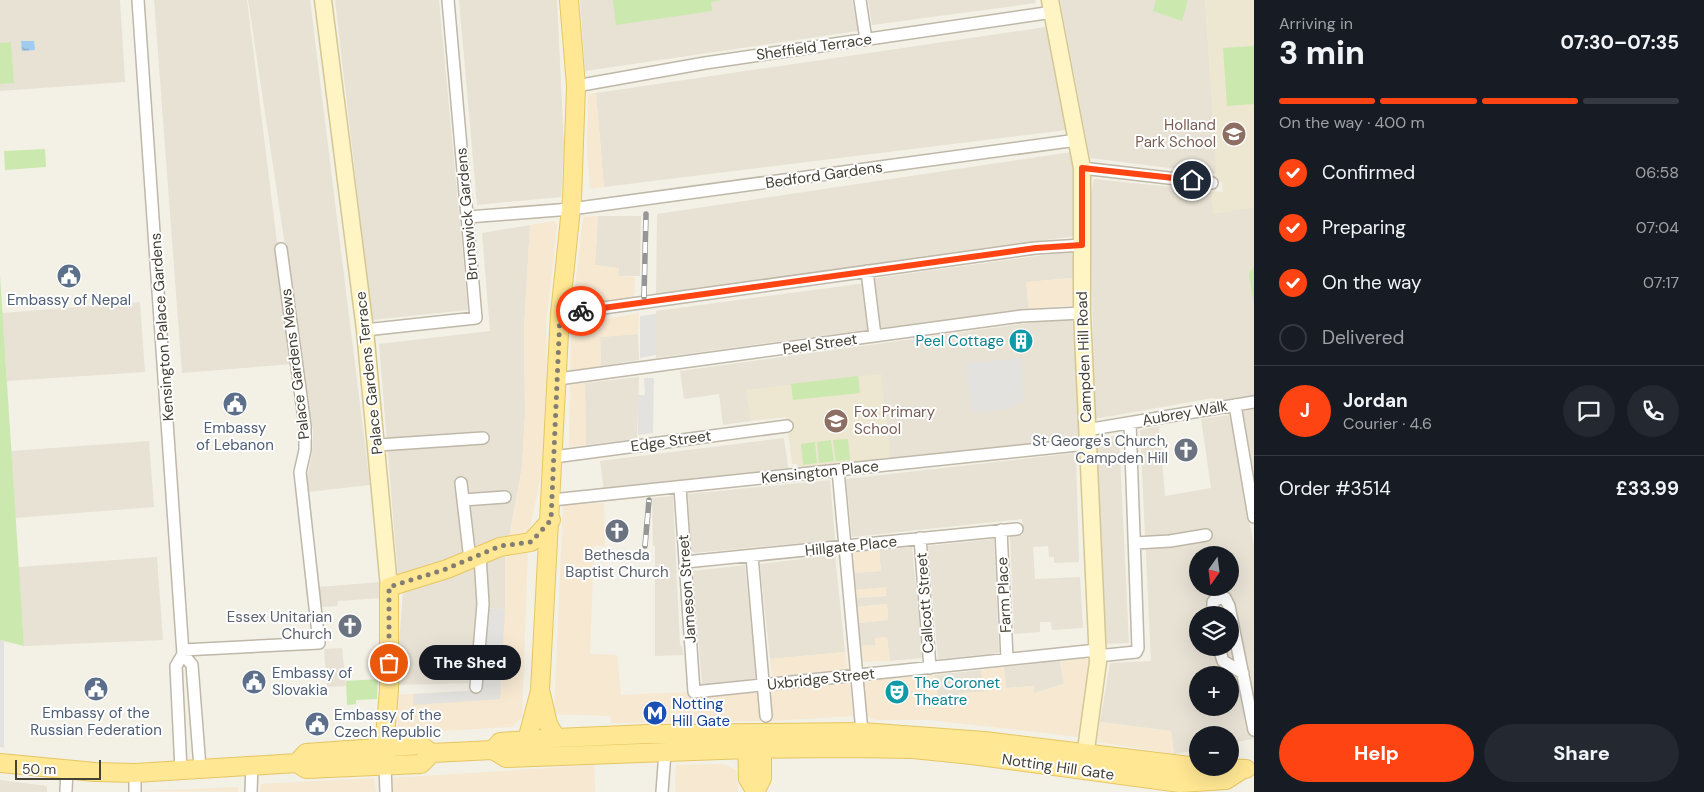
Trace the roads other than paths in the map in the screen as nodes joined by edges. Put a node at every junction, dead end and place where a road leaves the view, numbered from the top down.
1 (138, 0) edge
2 (324, 0) edge
3 (448, 0) edge
4 (569, 0) edge
5 (860, 0) edge
6 (1052, 6) edge
7 (866, 40) junction
8 (576, 86) junction
9 (1077, 140) junction
10 (1082, 168) junction
11 (1212, 183) dead end
12 (571, 209) junction
13 (468, 218) junction
14 (1082, 245) junction
15 (281, 249) dead end
16 (867, 271) junction
17 (1082, 313) junction
18 (560, 314) junction
19 (365, 330) junction
20 (875, 336) junction
21 (558, 379) junction
22 (1254, 402) edge
23 (1236, 405) junction
24 (1130, 423) junction
25 (787, 426) dead end
26 (1087, 437) junction
27 (483, 438) dead end
28 (378, 445) junction
29 (554, 458) junction
30 (838, 470) junction
31 (461, 483) dead end
32 (680, 487) junction
33 (504, 498) dead end
34 (463, 500) junction
35 (552, 500) junction
36 (1254, 517) edge
37 (551, 520) junction
38 (1017, 528) dead end
39 (1002, 530) junction
40 (1206, 535) dead end
41 (920, 538) junction
42 (531, 542) junction
43 (1135, 543) junction
44 (845, 546) junction
45 (752, 556) junction
46 (475, 558) junction
47 (685, 562) junction
48 (547, 570) junction
49 (389, 587) junction
50 (1213, 606) edge
51 (1229, 606) edge
52 (183, 652) junction
53 (1097, 653) junction
54 (1239, 654) edge
55 (1221, 656) edge
56 (1008, 659) junction
57 (930, 668) junction
58 (1243, 673) junction
59 (856, 676) junction
60 (765, 685) junction
61 (476, 687) dead end
62 (540, 691) junction
63 (694, 692) joint
64 (1254, 730) edge
65 (862, 732) junction
66 (757, 736) junction
67 (556, 738) junction
68 (527, 740) junction
69 (493, 750) junction
70 (665, 752) junction
71 (1086, 753) junction
72 (384, 757) junction
73 (520, 757) junction
74 (0, 763) edge
75 (252, 764) junction
76 (200, 768) junction
77 (1249, 768) edge
78 (67, 770) junction
79 (181, 770) junction
80 (135, 772) junction
81 (1095, 772) junction
82 (1203, 777) edge
83 (66, 790) dead end
84 (755, 791) edge
85 (135, 792) edge
86 (251, 792) edge
87 (386, 792) edge
88 (662, 792) edge

1 - 52 street, Kensington Palace Gardens
2 - 19 street, Palace Gardens Terrace
3 - 13 street, Brunswick Gardens
4 - 8 main road
5 - 7 street
6 - 7 street, Sheffield Terrace
6 - 9 street, Campden Hill Road
7 - 8 street, Sheffield Terrace
8 - 12 main road
9 - 10 street, Campden Hill Road
9 - 12 street, Bedford Gardens
10 - 11 street
10 - 14 street, Campden Hill Road
12 - 13 street, Bedford Gardens
12 - 18 main road
13 - 19 street, Brunswick Gardens
14 - 16 street
14 - 17 street, Campden Hill Road
15 - 52 street, Palace Gardens Mews
16 - 18 street
16 - 20 street
17 - 20 street, Peel Street
17 - 26 street, Campden Hill Road
18 - 21 main road
19 - 28 street, Palace Gardens Terrace
20 - 21 street, Peel Street
21 - 29 main road
22 - 23 street, Aubrey Walk
23 - 24 street, Aubrey Walk
23 - 36 street
24 - 26 street, Aubrey Walk
24 - 43 street
25 - 29 street, Edge Street
26 - 30 street, Kensington Place
26 - 53 street, Campden Hill Road
27 - 28 street
28 - 49 street, Palace Gardens Terrace
29 - 35 main road
30 - 32 street, Kensington Place
30 - 44 street
31 - 34 street
32 - 35 street, Kensington Place
32 - 47 street, Jameson Street
33 - 34 street
34 - 46 street
35 - 37 main road
37 - 42 main road
37 - 48 main road
38 - 39 street, Hillgate Place
39 - 41 street, Hillgate Place
39 - 56 street, Farm Place
40 - 43 street
41 - 44 street, Hillgate Place
41 - 57 street, Callcott Street
42 - 46 main road
42 - 48 main road
43 - 53 street, Uxbridge Street
44 - 45 street, Hillgate Place
44 - 59 street
45 - 47 street, Hillgate Place
45 - 60 street
46 - 49 main road
46 - 61 street
47 - 63 street, Jameson Street
48 - 62 main road
49 - 72 main road, Palace Gardens Terrace
50 - 51 street
52 - 76 street, Kensington Palace Gardens
52 - 79 street, Kensington Palace Gardens
53 - 56 street, Uxbridge Street
53 - 71 street, Campden Hill Road
54 - 58 street
55 - 58 street
56 - 57 street, Uxbridge Street
57 - 59 street, Uxbridge Street
58 - 64 street
59 - 60 street, Uxbridge Street
59 - 65 street
60 - 63 street, Uxbridge Street
60 - 66 street
62 - 67 main road
62 - 68 main road
65 - 66 main road, Notting Hill Gate
65 - 71 main road, Notting Hill Gate
66 - 67 main road, Notting Hill Gate
66 - 70 main road, Notting Hill Gate
66 - 81 main road, Notting Hill Gate
66 - 84 main road
67 - 68 main road, Notting Hill Gate
68 - 69 main road, Notting Hill Gate
68 - 73 main road
69 - 72 main road, Notting Hill Gate
69 - 73 main road, Notting Hill Gate
70 - 73 main road, Notting Hill Gate
70 - 88 street
71 - 81 street
71 - 82 main road, Notting Hill Gate
72 - 75 main road, Notting Hill Gate
72 - 87 street
74 - 78 main road, Notting Hill Gate
75 - 76 main road, Notting Hill Gate
75 - 86 street
76 - 79 main road, Notting Hill Gate
77 - 82 main road
78 - 80 main road, Notting Hill Gate
78 - 83 street
79 - 80 main road, Notting Hill Gate
80 - 85 street
81 - 82 main road, Notting Hill Gate

